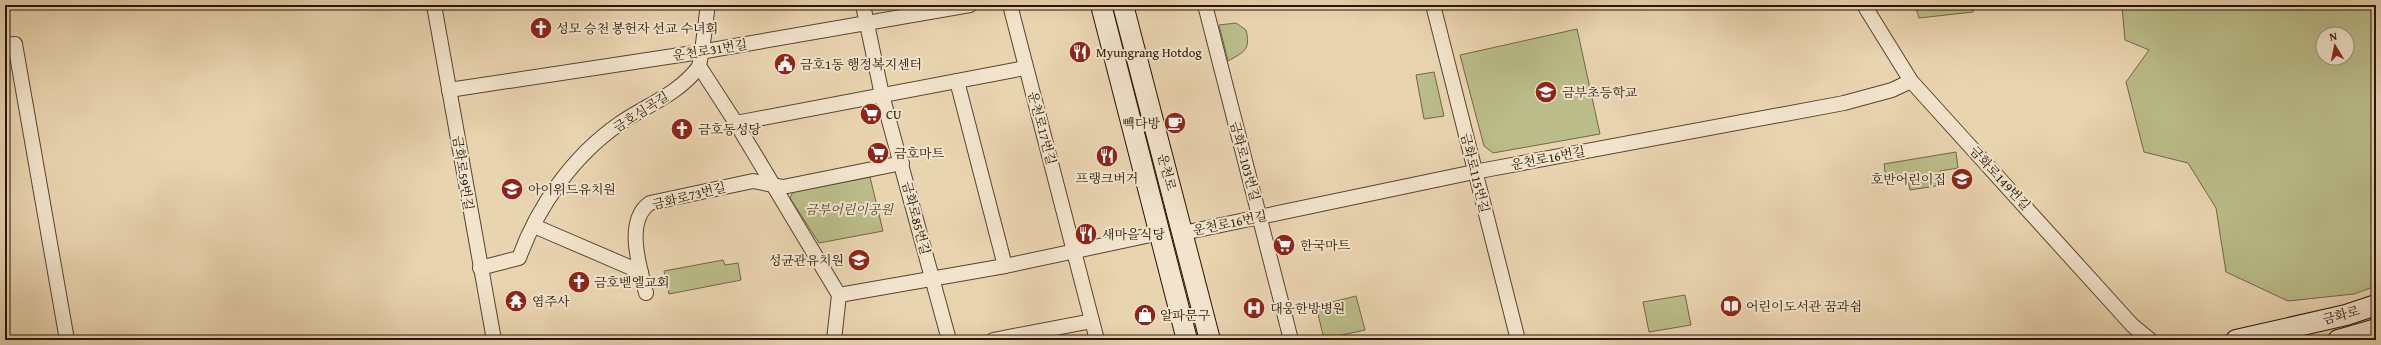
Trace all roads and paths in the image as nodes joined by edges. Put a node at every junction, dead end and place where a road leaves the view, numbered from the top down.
1 (434, 5) edge
2 (708, 5) edge
3 (863, 5) edge
4 (970, 5) edge
5 (1010, 5) edge
6 (1101, 5) edge
7 (1123, 5) edge
8 (1205, 5) edge
9 (1433, 5) edge
10 (1864, 5) edge
11 (866, 24) junction
12 (5, 45) edge
13 (700, 52) junction
14 (699, 66) junction
15 (1025, 68) junction
16 (957, 81) junction
17 (1911, 81) junction
18 (449, 90) junction
19 (882, 95) junction
20 (736, 123) junction
21 (902, 163) junction
22 (1474, 172) junction
23 (773, 184) junction
24 (1259, 217) junction
25 (534, 226) junction
26 (1183, 233) junction
27 (1160, 234) junction
28 (1075, 251) junction
29 (1005, 266) junction
30 (480, 268) junction
31 (641, 272) junction
32 (932, 279) junction
33 (646, 292) dead end
34 (839, 295) junction
35 (2376, 305) edge
36 (1092, 321) junction
37 (2376, 329) edge
38 (1021, 337) edge
39 (67, 340) edge
40 (494, 340) edge
41 (834, 340) edge
42 (949, 340) edge
43 (993, 340) edge
44 (1098, 340) edge
45 (1187, 340) edge
46 (1210, 340) edge
47 (1291, 340) edge
48 (1518, 340) edge
49 (2150, 340) edge
50 (2236, 340) edge
51 (2338, 340) edge

1 - 18 street, 금화로59번길
2 - 13 street
3 - 11 street, 금화로85번길
4 - 11 street, 운천로31번길
5 - 15 street, 운천로17번길
6 - 27 main road, 운천로
7 - 26 main road, 운천로
8 - 24 street, 금화로103번길
9 - 22 street, 금화로115번길
10 - 17 street, 금화로149번길
11 - 13 street, 운천로31번길
11 - 19 street, 금화로85번길
12 - 39 street
13 - 14 street
13 - 18 street, 운천로31번길
14 - 20 street
14 - 25 street, 금호심곡길
15 - 16 street
15 - 28 street, 운천로17번길
16 - 19 street
16 - 29 street
17 - 22 street, 운천로16번길
17 - 49 street, 금화로149번길
18 - 30 street, 금화로59번길
19 - 20 street
19 - 21 street, 금화로85번길
20 - 23 street
21 - 23 street, 금화로73번길
21 - 32 street, 금화로85번길
22 - 24 street, 운천로16번길
22 - 48 street, 금화로115번길
23 - 31 street, 금화로73번길
23 - 34 street
24 - 26 street, 운천로16번길
24 - 47 street, 금화로103번길
25 - 30 street, 금호심곡길
25 - 31 street
26 - 46 main road, 운천로
27 - 28 street
27 - 45 main road, 운천로
28 - 29 street
28 - 36 street
29 - 32 street
30 - 40 street, 금화로59번길
31 - 33 street, 금화로73번길
32 - 34 street
32 - 42 street, 금화로85번길
34 - 41 street
35 - 50 main road, 금화로
36 - 38 street
36 - 44 street
37 - 51 main road, 금화로
38 - 43 street

